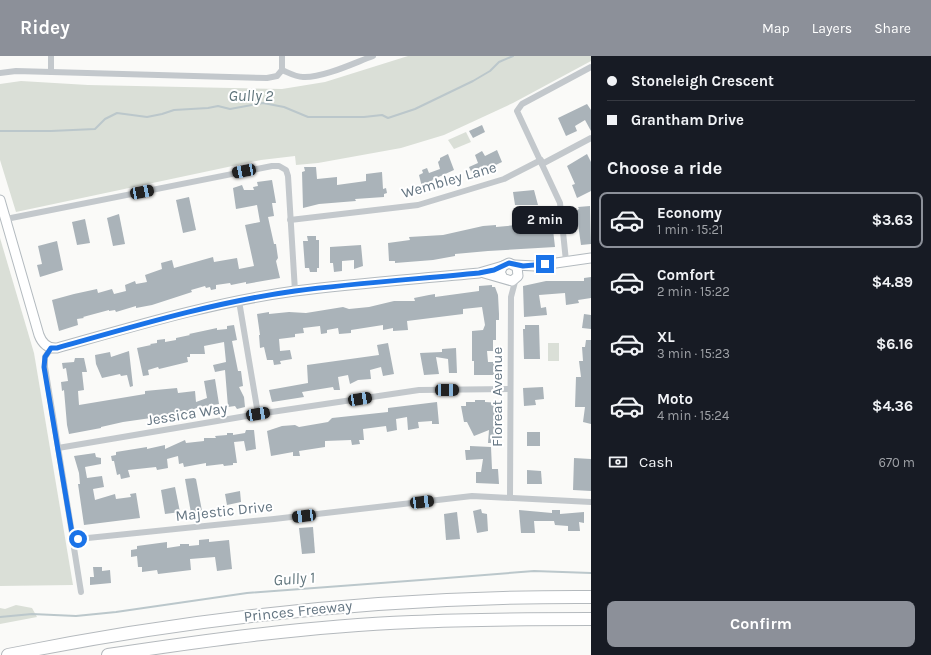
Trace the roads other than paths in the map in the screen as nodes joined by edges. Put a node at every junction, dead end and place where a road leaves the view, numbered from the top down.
1 (51, 56) edge
2 (282, 56) edge
3 (373, 56) edge
4 (591, 67) edge
5 (282, 70) junction
6 (51, 72) junction
7 (0, 73) edge
8 (591, 138) edge
9 (542, 162) junction
10 (0, 200) edge
11 (6, 219) junction
12 (290, 220) junction
13 (591, 258) edge
14 (566, 261) junction
15 (515, 265) junction
16 (503, 266) junction
17 (535, 266) junction
18 (479, 273) junction
19 (517, 277) junction
20 (503, 279) junction
21 (294, 291) junction
22 (511, 297) junction
23 (240, 301) junction
24 (51, 348) junction
25 (510, 390) junction
26 (258, 414) junction
27 (58, 448) junction
28 (510, 497) junction
29 (591, 502) edge
30 (75, 538) junction
31 (81, 592) dead end
32 (591, 597) edge
33 (591, 619) edge
34 (8, 655) edge
35 (108, 655) edge

1 - 6 street
2 - 5 street
3 - 5 street
4 - 9 street
5 - 6 street
6 - 7 street
8 - 9 street, Wembley Lane
9 - 12 street, Wembley Lane
9 - 14 street
10 - 11 street
11 - 12 street
11 - 24 street
12 - 21 street
13 - 14 street
14 - 17 street
15 - 16 street
15 - 17 street
15 - 19 street
16 - 18 street
16 - 20 street
17 - 19 street
18 - 20 street
18 - 21 street
19 - 20 street
19 - 22 street, Floreat Avenue
20 - 22 street, Floreat Avenue
21 - 23 street
22 - 25 street, Floreat Avenue
23 - 24 street
23 - 26 street
24 - 27 street
25 - 26 street, Jessica Way
25 - 28 street, Floreat Avenue
26 - 27 street, Jessica Way
27 - 30 street
28 - 29 street, Majestic Drive
28 - 30 street, Majestic Drive
30 - 31 street
32 - 34 highway, Princes Freeway
33 - 35 highway, Princes Freeway

